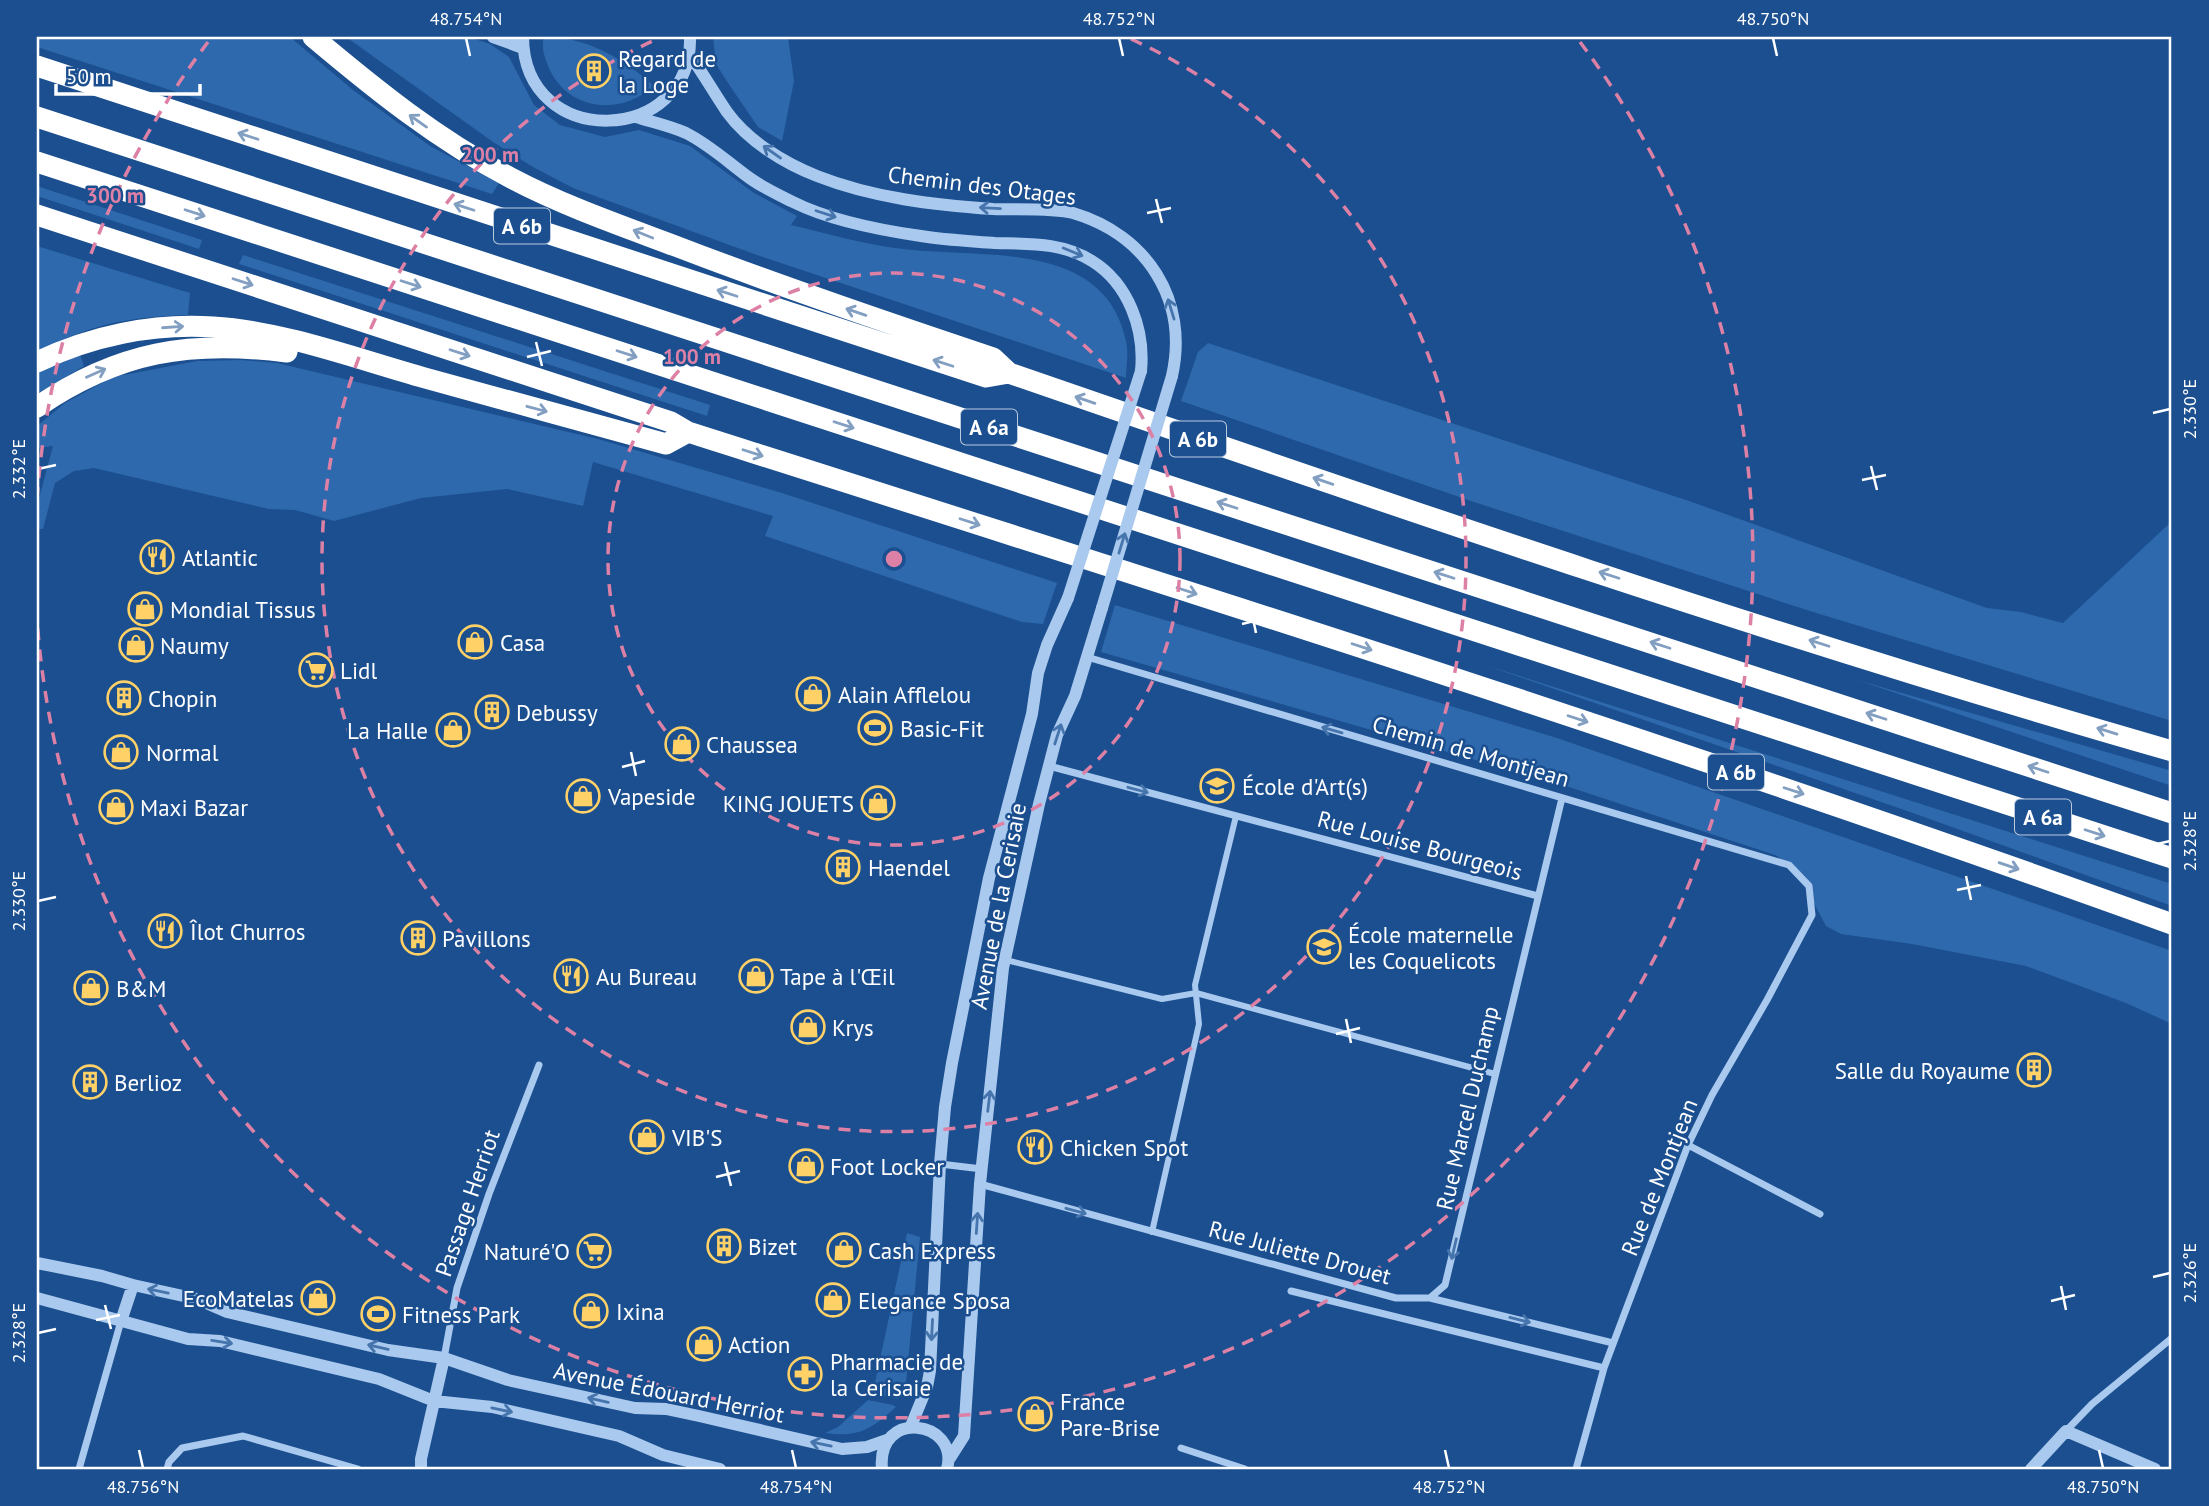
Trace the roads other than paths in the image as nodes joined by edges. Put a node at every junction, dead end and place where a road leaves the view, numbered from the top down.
1 (313, 37) edge
2 (493, 37) edge
3 (690, 37) edge
4 (523, 42) edge
5 (690, 54) junction
6 (37, 66) edge
7 (37, 117) edge
8 (636, 117) junction
9 (37, 162) edge
10 (37, 215) edge
11 (330, 351) junction
12 (37, 362) edge
13 (1009, 373) junction
14 (1172, 376) joint
15 (37, 407) edge
16 (688, 432) junction
17 (1087, 657) junction
18 (2172, 751) edge
19 (1049, 766) junction
20 (1562, 798) junction
21 (2172, 813) edge
22 (1237, 816) junction
23 (2172, 858) edge
24 (1538, 896) junction
25 (1812, 915) joint
26 (2172, 924) edge
27 (1005, 960) junction
28 (1196, 993) junction
29 (539, 1065) dead end
30 (1495, 1074) junction
31 (1688, 1145) junction
32 (940, 1164) junction
33 (982, 1169) junction
34 (980, 1184) junction
35 (1820, 1214) dead end
36 (1152, 1232) junction
37 (37, 1263) edge
38 (133, 1286) junction
39 (1291, 1291) dead end
40 (37, 1298) edge
41 (1430, 1298) junction
42 (121, 1321) junction
43 (2172, 1338) edge
44 (1613, 1343) junction
45 (444, 1358) junction
46 (1604, 1368) junction
47 (434, 1401) junction
48 (911, 1426) junction
49 (2066, 1431) junction
50 (887, 1440) junction
51 (1181, 1448) dead end
52 (949, 1464) edge
53 (79, 1469) edge
54 (167, 1469) edge
55 (358, 1469) edge
56 (421, 1469) edge
57 (720, 1469) edge
58 (882, 1469) edge
59 (1245, 1469) edge
60 (1576, 1469) edge
61 (2031, 1469) edge
62 (2155, 1469) edge

13 -> 1 highway
2 - 4 street
3 - 5 street
4 - 8 street
5 - 8 street
14 -> 5 street, Chemin des Otages
13 -> 6 highway, A 6b
21 -> 7 highway, A 6a
8 -> 32 street, Avenue de la Cerisaie, bridge
9 -> 23 highway, A 6a
10 -> 16 highway, A 6b
12 -> 11 highway
15 -> 11 highway
11 -> 16 highway
18 -> 13 highway, A 6b
17 -> 14 street, Avenue de la Cerisaie, bridge
16 -> 26 highway, A 6b
19 -> 17 street, Avenue de la Cerisaie
20 -> 17 street, Chemin de Montjean
19 -> 22 street, Rue Louise Bourgeois
19 - 27 street, Avenue de la Cerisaie
20 - 24 street, Rue Marcel Duchamp
20 - 25 street, Chemin de Montjean
22 - 24 street, Rue Louise Bourgeois
22 - 28 street
24 - 30 street, Rue Marcel Duchamp
25 - 31 street, Rue de Montjean
27 - 28 street
33 -> 27 street, Avenue de la Cerisaie
28 - 30 street
28 - 36 street
29 - 45 street, Passage Herriot
30 -> 41 street, Rue Marcel Duchamp
31 - 35 street
31 - 44 street, Rue de Montjean
32 - 33 street
32 -> 48 street, Avenue de la Cerisaie
33 - 34 street, Avenue de la Cerisaie
34 -> 36 street, Rue Juliette Drouet
52 -> 34 street, Avenue de la Cerisaie
36 - 41 street, Rue Juliette Drouet
37 - 38 street, Avenue Édouard Herriot
38 - 42 street
45 -> 38 street, Avenue Édouard Herriot
39 - 46 street
40 - 42 street
41 -> 44 street, Rue Juliette Drouet
42 -> 47 street
42 - 53 street
43 - 49 street
44 - 46 street, Rue de Montjean
45 - 47 street
50 -> 45 street, Avenue Édouard Herriot
46 - 60 street, Rue de Montjean
47 - 56 street
47 -> 57 street
48 - 50 street, Avenue Édouard Herriot
48 - 52 street
49 - 61 street
49 - 62 street
50 - 58 street
51 - 59 street
54 - 55 street

